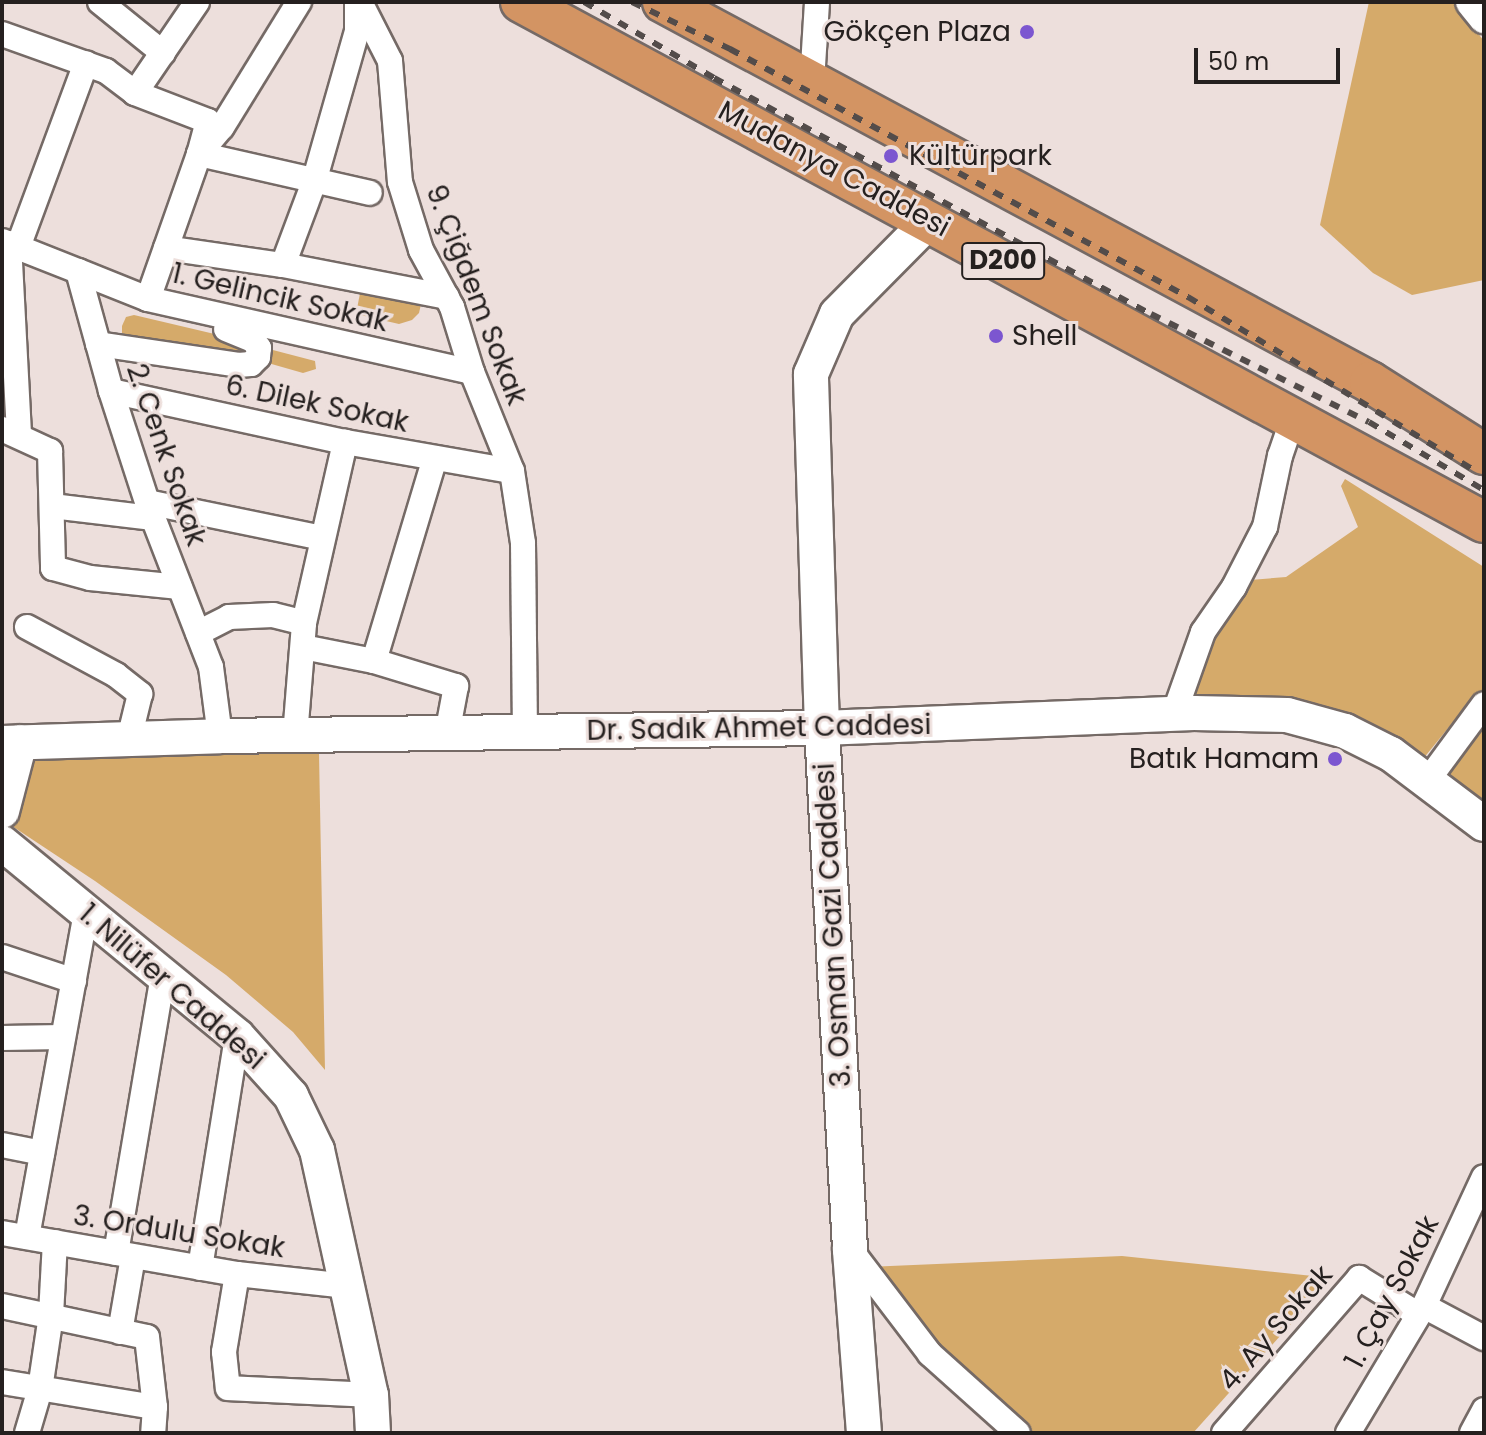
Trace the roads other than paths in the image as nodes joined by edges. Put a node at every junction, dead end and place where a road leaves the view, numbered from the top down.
1 (100, 2) edge
2 (197, 2) edge
3 (299, 2) edge
4 (359, 2) edge
5 (521, 2) edge
6 (663, 2) edge
7 (817, 2) edge
8 (1471, 2) edge
9 (1484, 18) edge
10 (2, 34) edge
11 (163, 53) junction
12 (86, 63) junction
13 (812, 82) junction
14 (135, 93) junction
15 (199, 154) junction
16 (314, 182) junction
17 (370, 193) dead end
18 (930, 220) junction
19 (10, 243) edge
20 (166, 248) junction
21 (283, 265) junction
22 (78, 271) junction
23 (447, 297) junction
24 (86, 299) junction
25 (148, 299) junction
26 (98, 344) junction
27 (472, 372) junction
28 (111, 391) junction
29 (1293, 418) junction
30 (11, 432) edge
31 (345, 442) junction
32 (1484, 454) edge
33 (435, 458) junction
34 (512, 471) junction
35 (52, 506) junction
36 (150, 510) junction
37 (1484, 522) edge
38 (322, 538) junction
39 (180, 587) junction
40 (27, 627) dead end
41 (198, 633) junction
42 (303, 635) junction
43 (374, 661) junction
44 (1484, 704) edge
45 (1174, 714) junction
46 (822, 728) junction
47 (525, 733) junction
48 (447, 734) junction
49 (220, 736) junction
50 (295, 736) junction
51 (129, 739) junction
52 (11, 743) edge
53 (1428, 780) junction
54 (2, 811) edge
55 (1484, 824) edge
56 (2, 843) edge
57 (86, 912) junction
58 (2, 957) edge
59 (163, 975) junction
60 (74, 981) junction
61 (237, 1036) junction
62 (63, 1037) junction
63 (2, 1038) edge
64 (2, 1145) edge
65 (42, 1153) junction
66 (1484, 1177) edge
67 (2, 1233) edge
68 (27, 1237) junction
69 (55, 1242) junction
70 (850, 1249) junction
71 (124, 1255) junction
72 (200, 1268) junction
73 (237, 1274) junction
74 (347, 1286) junction
75 (2, 1306) edge
76 (1422, 1311) junction
77 (51, 1315) junction
78 (120, 1332) junction
79 (1484, 1338) edge
80 (2, 1382) edge
81 (40, 1389) junction
82 (371, 1395) junction
83 (155, 1407) junction
84 (1484, 1410) edge
85 (27, 1433) edge
86 (153, 1433) edge
87 (373, 1433) edge
88 (864, 1433) edge
89 (1018, 1433) edge
90 (1224, 1433) edge
91 (1348, 1433) edge
92 (1472, 1433) edge

1 - 11 street
2 - 11 street
3 - 15 street
4 - 16 street
4 - 23 street, 9. Çiğdem Sokak
5 - 18 highway, Mudanya Caddesi / D200
6 - 13 highway, D200
7 - 13 street
8 - 9 street
10 - 12 street
11 - 14 street
12 - 14 street
12 - 19 street
13 - 32 highway, D200
14 - 15 street
15 - 16 street
15 - 20 street
16 - 17 street
16 - 21 street
18 - 29 highway, Mudanya Caddesi / D200
18 - 46 main road, 3. Osman Gazi Caddesi
19 - 22 street
19 - 30 street
20 - 21 street
20 - 25 street
21 - 23 street
22 - 24 street, 2. Cenk Sokak
22 - 25 street, 1. Gelincik Sokak
23 - 27 street, 9. Çiğdem Sokak
24 - 26 street, 2. Cenk Sokak
24 - 26 street
25 - 27 street, 1. Gelincik Sokak
26 - 28 street, 2. Cenk Sokak
27 - 34 street, 9. Çiğdem Sokak
28 - 31 street, 6. Dilek Sokak
28 - 36 street, 2. Cenk Sokak
29 - 37 highway, Mudanya Caddesi / D200
29 - 45 street
30 - 35 street
31 - 33 street, 6. Dilek Sokak
31 - 38 street
33 - 34 street, 6. Dilek Sokak
33 - 43 street
34 - 47 street, 9. Çiğdem Sokak
35 - 36 street
35 - 39 street
36 - 38 street
36 - 39 street, 2. Cenk Sokak
38 - 42 street
39 - 41 street, 2. Cenk Sokak
40 - 51 street
41 - 42 street
41 - 49 street, 2. Cenk Sokak
42 - 43 street
42 - 50 street
43 - 48 street
44 - 53 street
45 - 46 main road, Dr. Sadık Ahmet Caddesi
45 - 53 main road, Dr. Sadık Ahmet Caddesi
46 - 47 main road, Dr. Sadık Ahmet Caddesi
46 - 70 main road, 3. Osman Gazi Caddesi
47 - 48 main road, Dr. Sadık Ahmet Caddesi
48 - 50 main road, Dr. Sadık Ahmet Caddesi
49 - 50 main road, Dr. Sadık Ahmet Caddesi
49 - 51 main road, Dr. Sadık Ahmet Caddesi
51 - 52 main road, Dr. Sadık Ahmet Caddesi
52 - 54 main road
53 - 55 main road, Dr. Sadık Ahmet Caddesi
56 - 57 main road, 1. Nilüfer Caddesi
57 - 59 main road, 1. Nilüfer Caddesi
57 - 60 street
58 - 60 street
59 - 61 main road, 1. Nilüfer Caddesi
59 - 71 street
60 - 62 street
61 - 72 street
61 - 74 main road, 1. Nilüfer Caddesi
62 - 63 street
62 - 65 street
64 - 65 street
65 - 68 street
66 - 76 street, 1. Çay Sokak
67 - 68 street, 3. Ordulu Sokak
68 - 69 street, 3. Ordulu Sokak
69 - 71 street, 3. Ordulu Sokak
69 - 77 street
70 - 88 main road, 3. Osman Gazi Caddesi
70 - 89 street
71 - 72 street, 3. Ordulu Sokak
71 - 78 street
72 - 73 street, 3. Ordulu Sokak
73 - 74 street, 3. Ordulu Sokak
73 - 82 street
74 - 82 main road, 1. Nilüfer Caddesi
75 - 77 street
76 - 79 street
76 - 90 street, 4. Ay Sokak
76 - 91 street, 1. Çay Sokak
77 - 78 street
77 - 81 street
78 - 83 street
80 - 81 street
81 - 83 street
81 - 85 street
82 - 87 main road, 1. Nilüfer Caddesi
83 - 86 street
84 - 92 street

